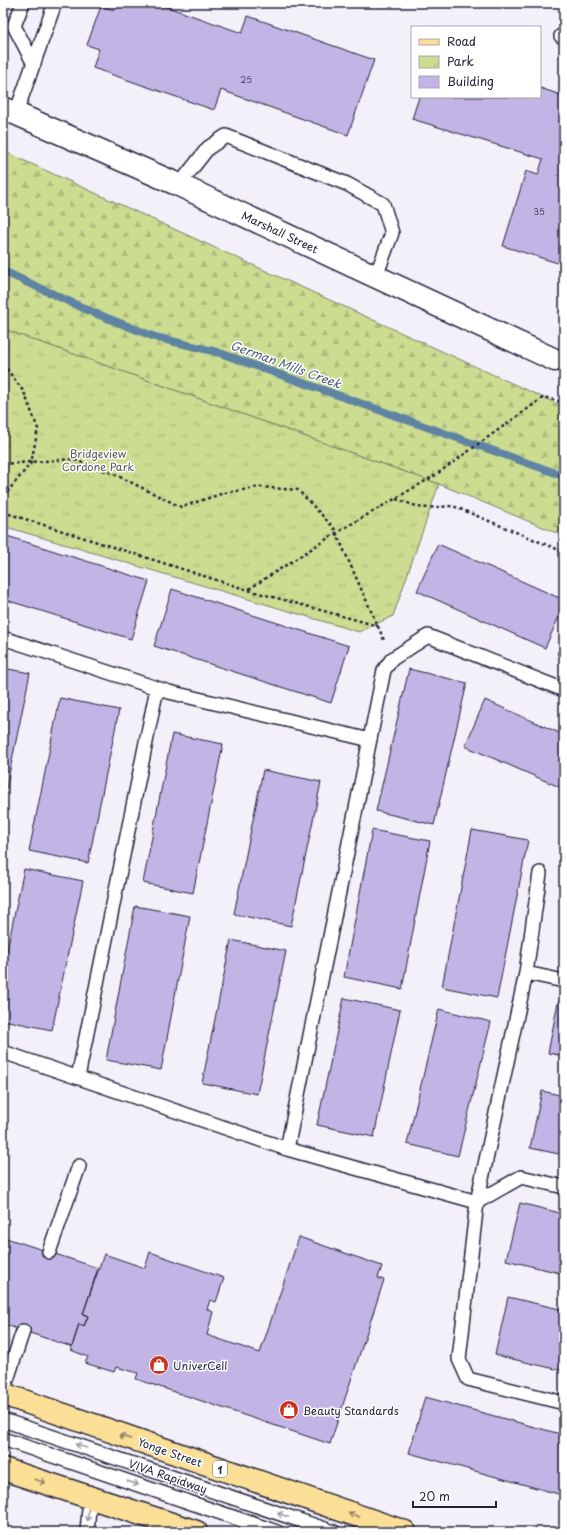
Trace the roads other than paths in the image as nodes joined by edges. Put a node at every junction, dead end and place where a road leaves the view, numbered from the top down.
1 (22, 3) edge
2 (55, 3) edge
3 (34, 64) junction
4 (10, 111) edge
5 (179, 185) junction
6 (376, 276) junction
7 (559, 356) edge
8 (3, 638) edge
9 (157, 688) junction
10 (564, 690) edge
11 (370, 740) junction
12 (540, 873) dead end
13 (526, 973) junction
14 (564, 981) edge
15 (3, 1052) edge
16 (78, 1077) junction
17 (287, 1150) junction
18 (79, 1166) dead end
19 (564, 1187) edge
20 (477, 1202) junction
21 (50, 1252) dead end
22 (23, 1331) dead end
23 (3, 1393) edge
24 (564, 1403) edge
25 (3, 1420) edge
26 (3, 1439) edge
27 (3, 1469) edge
28 (90, 1497) junction
29 (158, 1527) edge
30 (87, 1532) edge
31 (196, 1532) edge
32 (277, 1532) edge
33 (334, 1532) edge
34 (405, 1532) edge

1 - 3 lane
2 - 3 lane
3 - 4 lane
4 - 5 street, Marshall Street
5 - 6 street, Marshall Street
5 - 6 lane
6 - 7 street, Marshall Street
8 - 9 lane
9 - 11 lane
9 - 16 lane
10 - 11 lane
11 - 17 lane
12 - 13 lane
13 - 14 lane
13 - 20 lane
15 - 16 lane
16 - 17 lane
17 - 20 lane
18 - 21 lane
19 - 20 lane
20 - 24 lane
22 - 23 lane
34 -> 23 main road, Yonge Street / 1
33 -> 25 lane, VIVA Rapidway
26 -> 32 lane, VIVA Rapidway
27 -> 28 main road
28 - 29 main road
28 -> 30 lane
29 - 31 main road

